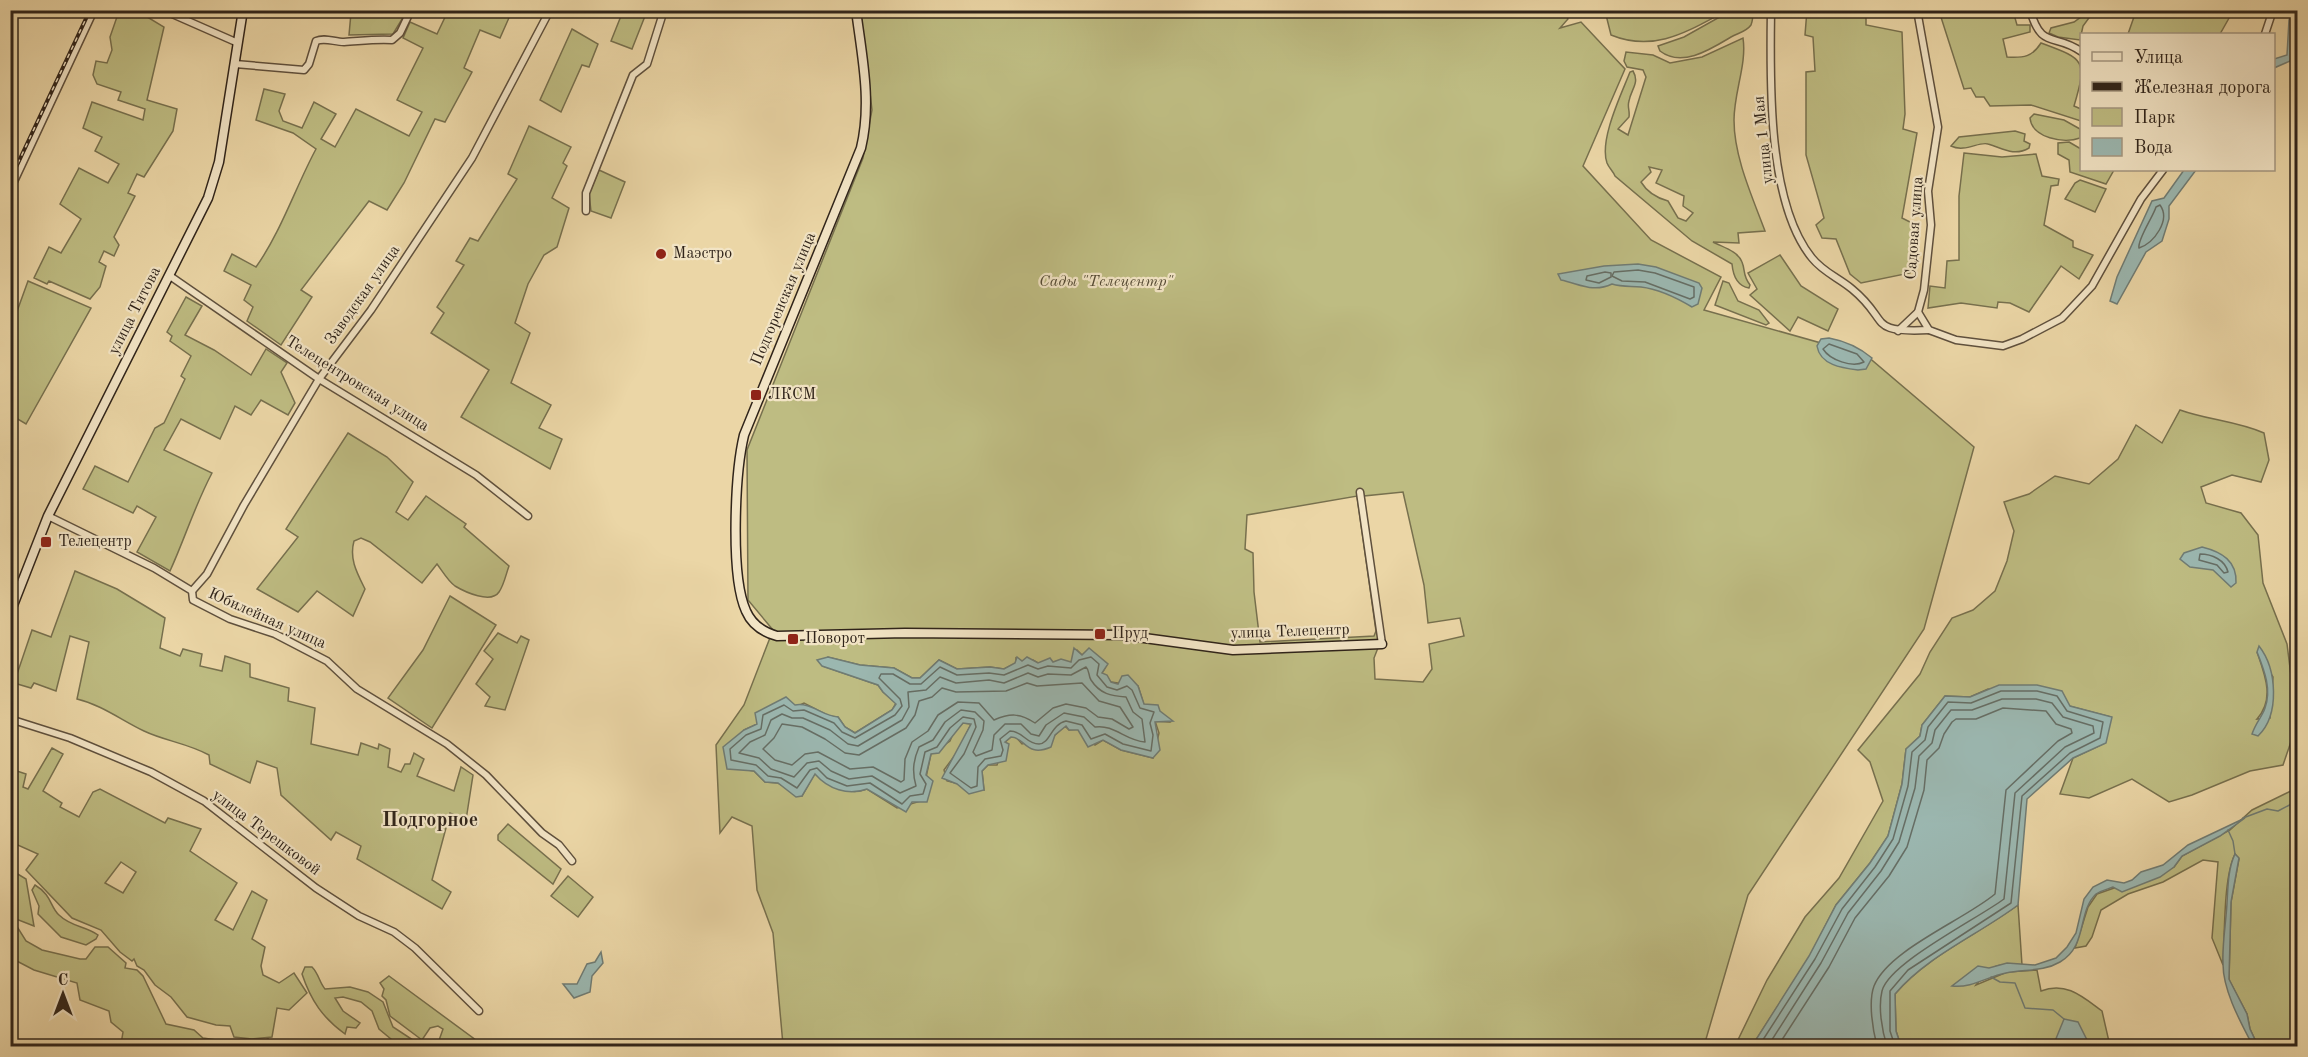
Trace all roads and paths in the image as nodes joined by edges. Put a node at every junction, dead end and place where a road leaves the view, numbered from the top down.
1 (94, 10) edge
2 (163, 10) edge
3 (243, 10) edge
4 (411, 10) edge
5 (550, 10) edge
6 (664, 10) edge
7 (856, 10) edge
8 (1771, 10) edge
9 (1917, 10) edge
10 (2030, 10) edge
11 (2273, 10) edge
12 (2265, 33) edge
13 (238, 43) junction
14 (2080, 51) edge
15 (235, 64) junction
16 (2162, 171) edge
17 (10, 190) edge
18 (586, 211) dead end
19 (170, 276) junction
20 (1918, 312) junction
21 (1929, 330) junction
22 (1898, 332) junction
23 (319, 379) junction
24 (1360, 492) dead end
25 (48, 516) junction
26 (528, 516) dead end
27 (192, 591) junction
28 (10, 613) edge
29 (796, 636) joint
30 (1382, 644) joint
31 (10, 719) edge
32 (572, 861) dead end
33 (479, 1011) dead end

1 - 17 street
2 - 13 street
3 - 13 street, улица Титова
4 - 15 street
5 - 23 street, Заводская улица
6 - 18 street
7 - 29 street, Подгоренская улица
8 - 22 street, улица 1 Мая
9 - 20 street, Садовая улица
10 - 14 street
11 - 12 street
13 - 15 street, улица Титова
15 - 19 street, улица Титова
16 - 21 street
19 - 23 street, Телецентровская улица
19 - 25 street, улица Титова
20 - 21 street
20 - 22 street
21 - 22 street
23 - 26 street, Телецентровская улица
23 - 27 street, Заводская улица
24 - 30 street, улица Телецентр
25 - 27 street, Юбилейная улица
25 - 28 street, улица Титова
27 - 32 street, Юбилейная улица
29 - 30 street, улица Телецентр
31 - 33 street, улица Терешковой

